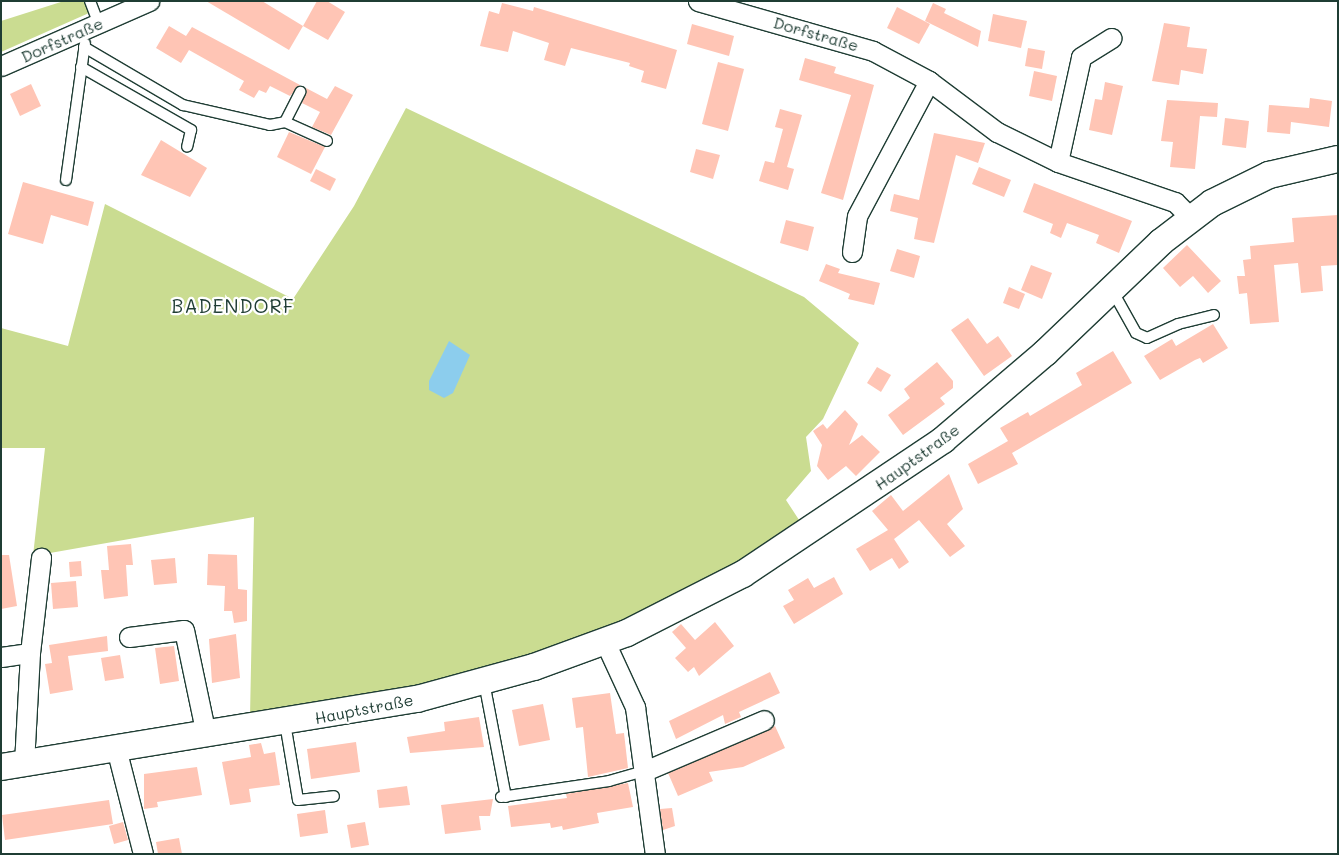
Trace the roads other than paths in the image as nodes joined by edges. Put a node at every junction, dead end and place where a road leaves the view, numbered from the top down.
1 (90, 1) edge
2 (149, 1) edge
3 (698, 1) edge
4 (90, 33) junction
5 (1112, 38) dead end
6 (1, 66) edge
7 (81, 67) junction
8 (929, 81) junction
9 (300, 92) dead end
10 (285, 122) junction
11 (327, 141) dead end
12 (187, 147) dead end
13 (1338, 158) edge
14 (1058, 162) junction
15 (66, 180) dead end
16 (1192, 219) junction
17 (852, 252) dead end
18 (1110, 287) junction
19 (1214, 315) dead end
20 (41, 558) dead end
21 (128, 637) dead end
22 (605, 642) junction
23 (30, 653) junction
24 (1, 657) edge
25 (484, 681) junction
26 (764, 720) dead end
27 (285, 724) junction
28 (206, 734) junction
29 (116, 748) junction
30 (12, 766) edge
31 (646, 770) junction
32 (334, 796) dead end
33 (143, 854) edge
34 (655, 854) edge

1 - 4 lane
2 - 4 street, Dorfstraße
3 - 8 street, Dorfstraße
4 - 6 street, Dorfstraße
4 - 7 lane
4 - 10 lane
5 - 14 street
7 - 12 lane
7 - 15 lane
8 - 14 street, Dorfstraße
8 - 17 street
9 - 10 lane
10 - 11 lane
13 - 16 main road, Hauptstraße
14 - 16 street, Dorfstraße
16 - 18 main road, Hauptstraße
18 - 19 lane
18 - 22 main road, Hauptstraße
20 - 23 street
21 - 28 street
22 - 25 main road, Hauptstraße
22 - 31 street
23 - 24 street
23 - 30 street
25 - 27 main road, Hauptstraße
25 - 31 lane
26 - 31 street
27 - 28 main road, Hauptstraße
27 - 32 lane
28 - 29 main road, Hauptstraße
29 - 30 main road, Hauptstraße
29 - 33 street
31 - 34 street

